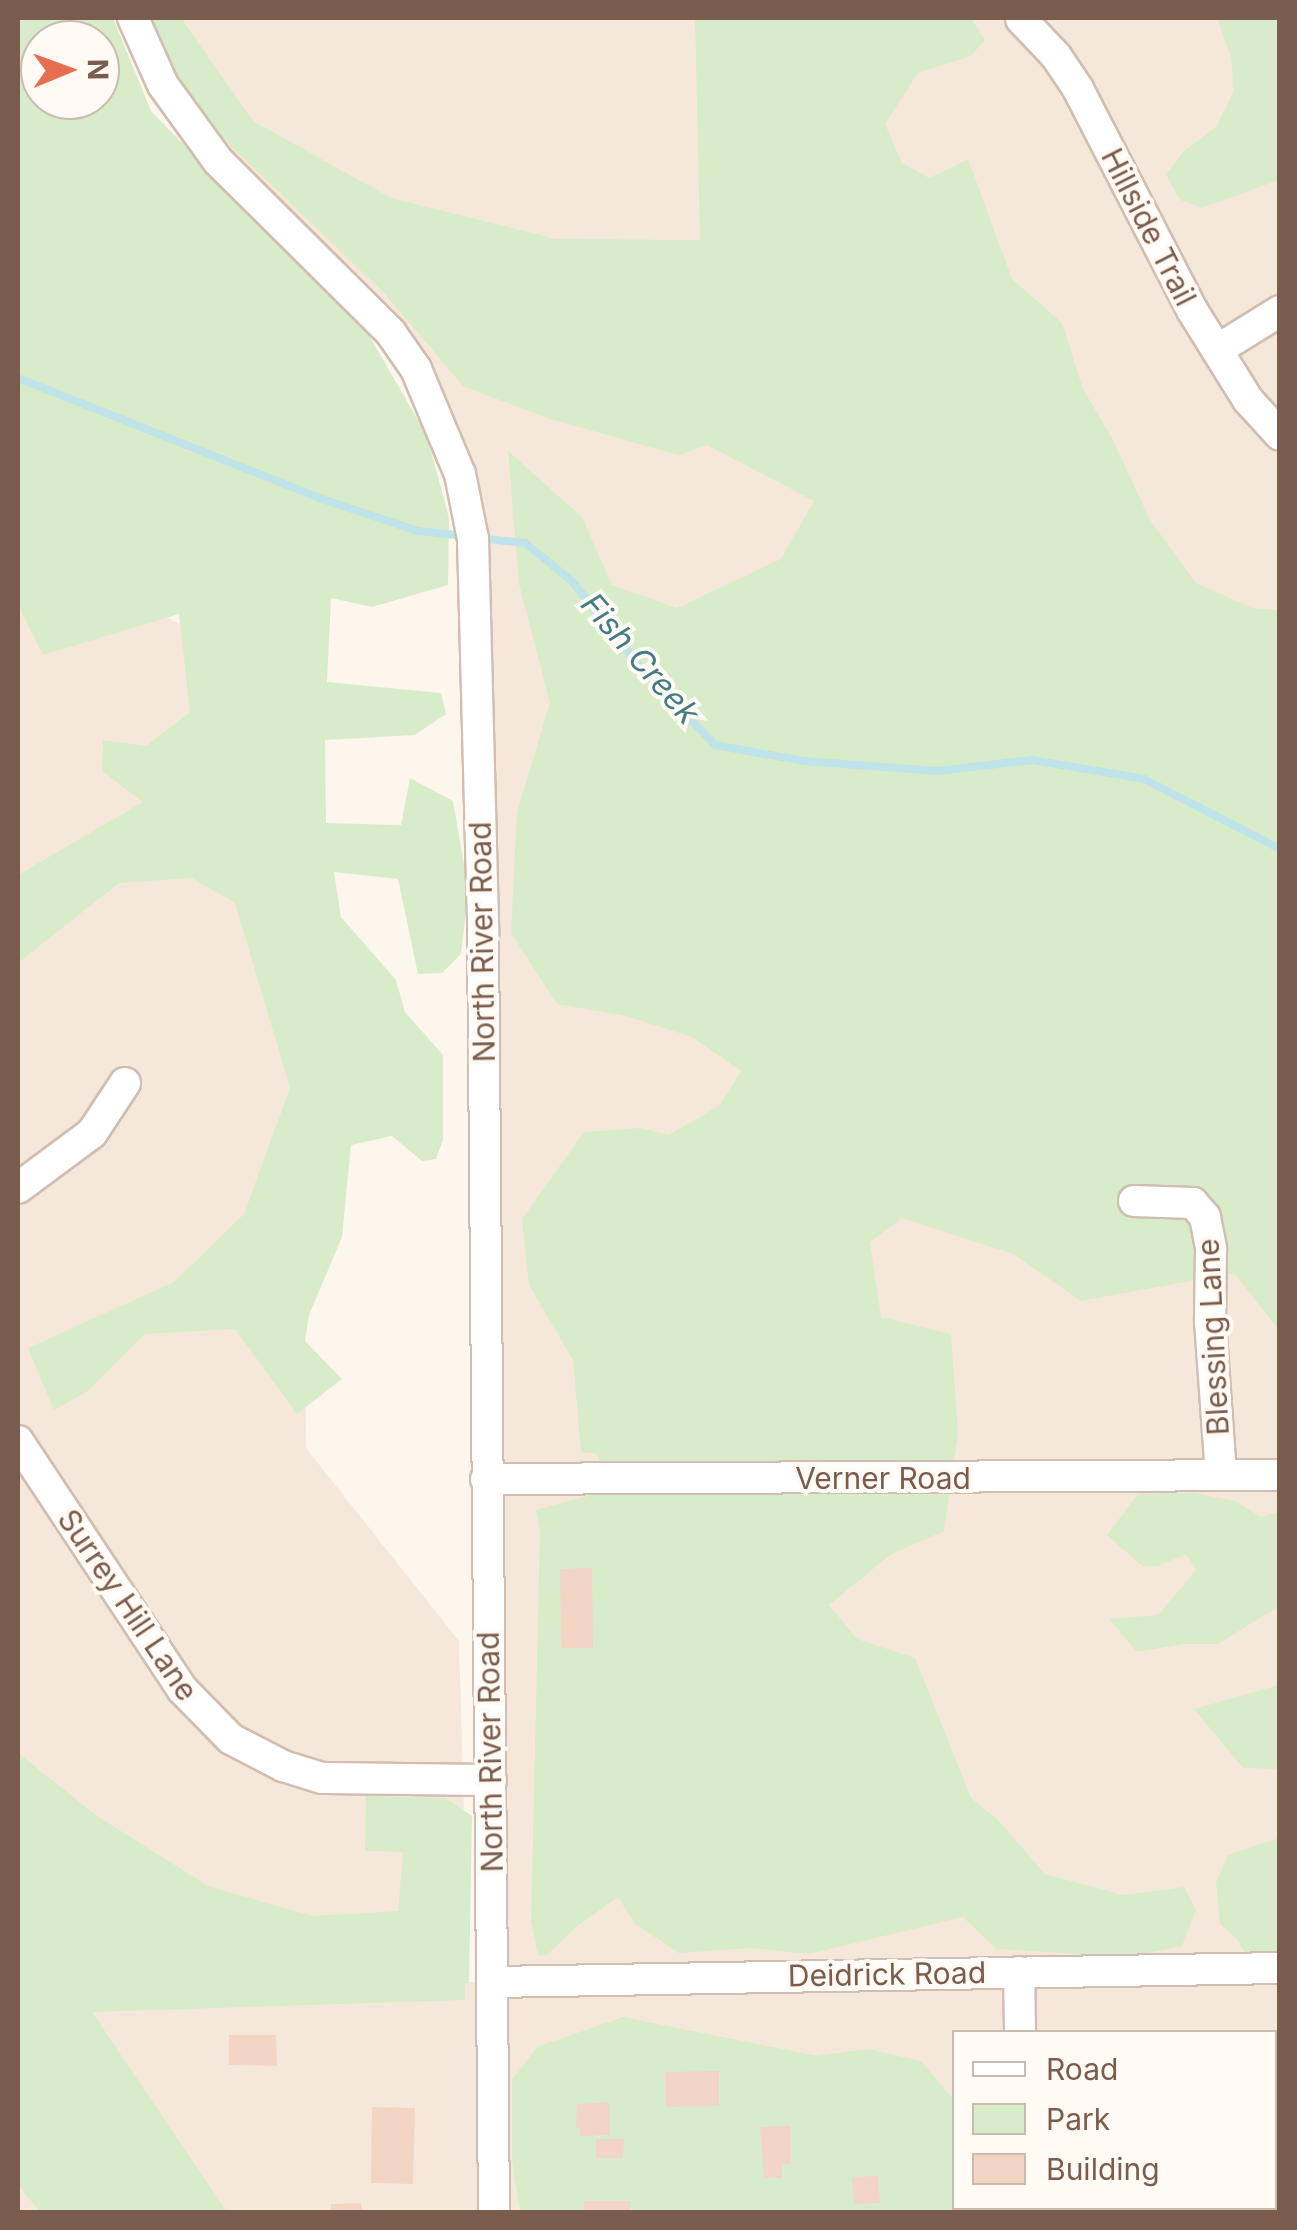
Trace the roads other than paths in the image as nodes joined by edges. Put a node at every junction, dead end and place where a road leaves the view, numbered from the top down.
1 (133, 18) edge
2 (1021, 19) edge
3 (1280, 311) edge
4 (1217, 350) junction
5 (1280, 435) edge
6 (125, 1083) dead end
7 (18, 1188) edge
8 (1134, 1202) dead end
9 (23, 1461) edge
10 (1280, 1474) edge
11 (1221, 1475) junction
12 (486, 1479) junction
13 (490, 1780) junction
14 (1280, 1968) edge
15 (1019, 1972) junction
16 (494, 1982) junction
17 (1020, 2030) edge
18 (494, 2212) edge

1 - 12 street, North River Road
2 - 4 street, Hillside Trail
3 - 4 street
4 - 5 street, Hillside Trail
6 - 7 street
8 - 11 street, Blessing Lane
9 - 13 street, Surrey Hill Lane
10 - 11 street, Verner Road
11 - 12 street, Verner Road
12 - 13 street, North River Road
13 - 16 street, North River Road
14 - 15 street, Deidrick Road
15 - 16 street, Deidrick Road
15 - 17 street
16 - 18 street, North River Road

